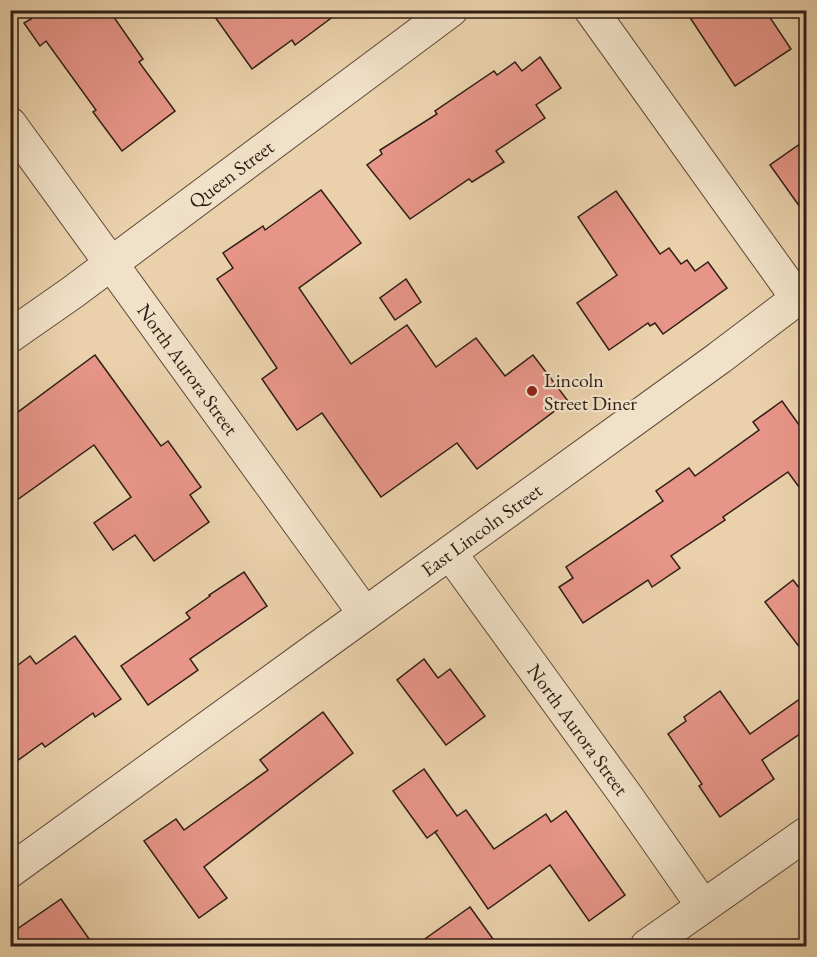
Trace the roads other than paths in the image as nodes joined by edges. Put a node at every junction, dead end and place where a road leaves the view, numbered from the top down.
1 (451, 10) edge
2 (591, 10) edge
3 (10, 124) edge
4 (111, 263) junction
5 (804, 301) edge
6 (10, 336) edge
7 (450, 553) junction
8 (365, 614) junction
9 (807, 834) edge
10 (10, 871) edge
11 (703, 906) junction
12 (647, 946) edge

1 - 4 street, Queen Street
2 - 5 street
3 - 4 street, North Aurora Street
4 - 6 street, Queen Street
4 - 8 street, North Aurora Street
5 - 7 street, East Lincoln Street
7 - 8 street, East Lincoln Street
7 - 11 street, North Aurora Street
8 - 10 street, East Lincoln Street
9 - 11 street
11 - 12 street

